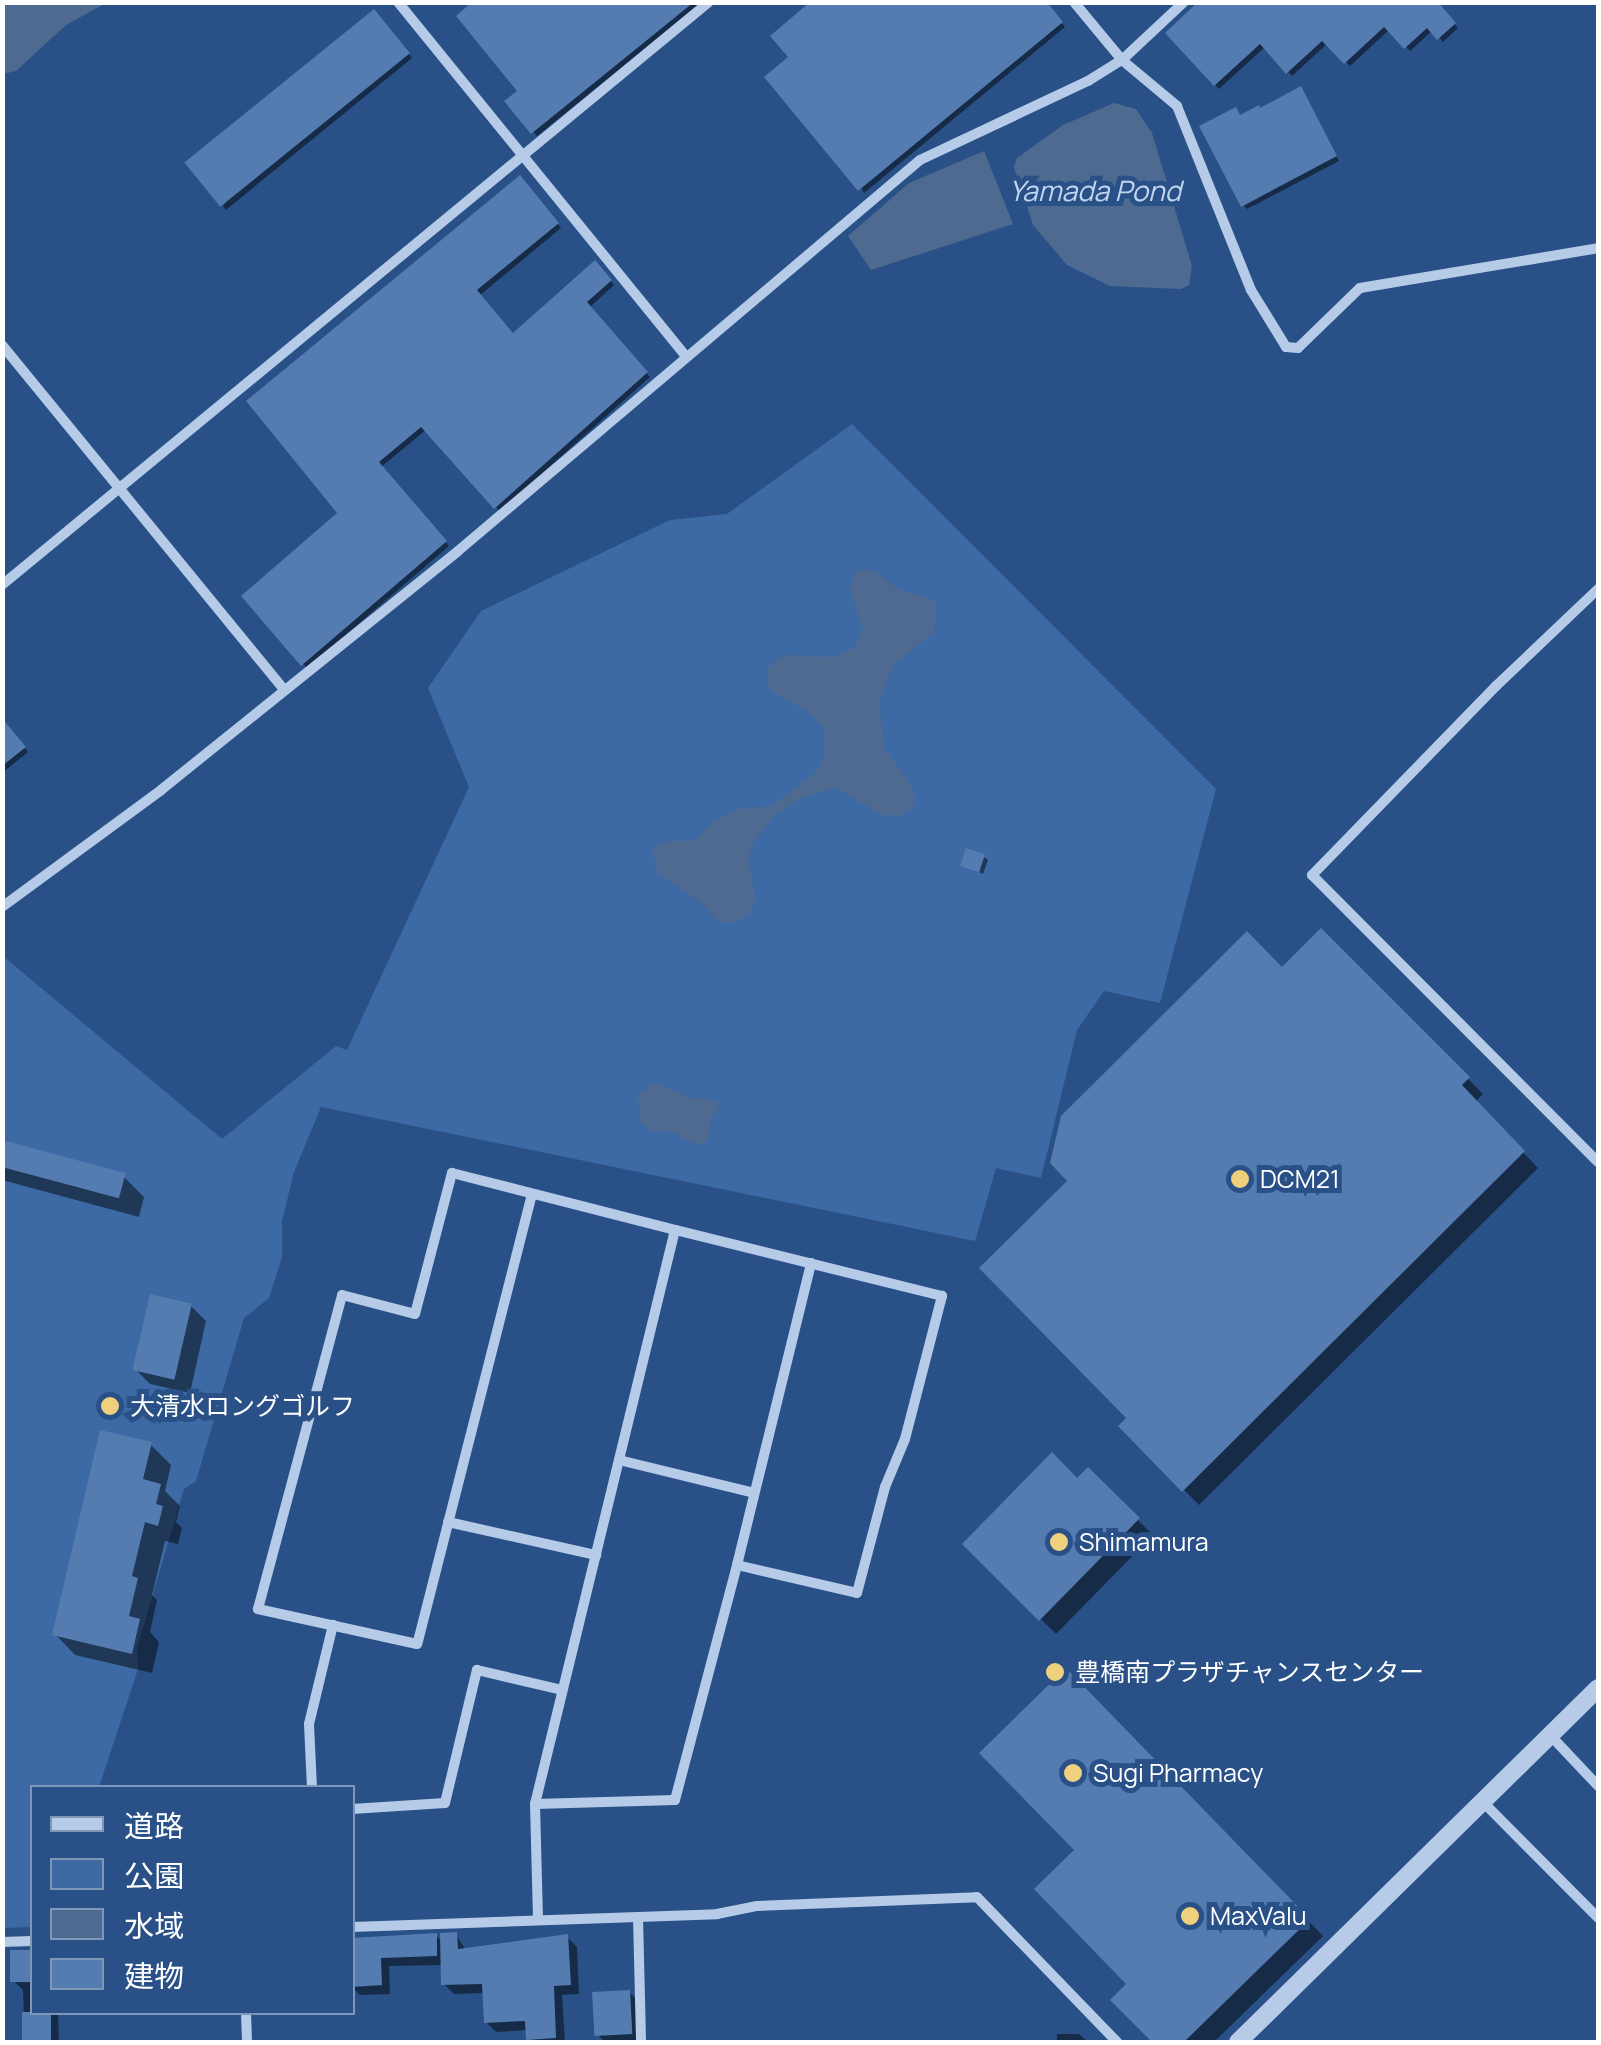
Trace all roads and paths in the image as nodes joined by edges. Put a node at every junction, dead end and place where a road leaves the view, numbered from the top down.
1 (398, 2) edge
2 (710, 2) edge
3 (1074, 2) edge
4 (1184, 2) edge
5 (1122, 60) junction
6 (522, 156) junction
7 (1598, 248) edge
8 (2, 345) edge
9 (686, 356) junction
10 (120, 489) junction
11 (2, 585) edge
12 (1598, 589) edge
13 (284, 690) junction
14 (2, 908) edge
15 (1597, 1157) edge
16 (532, 1194) junction
17 (675, 1230) junction
18 (810, 1263) junction
19 (619, 1460) junction
20 (754, 1493) junction
21 (448, 1522) junction
22 (596, 1555) junction
23 (737, 1564) junction
24 (332, 1626) junction
25 (1598, 1688) edge
26 (562, 1690) junction
27 (1550, 1735) junction
28 (312, 1785) edge
29 (1598, 1786) edge
30 (1482, 1801) junction
31 (535, 1804) junction
32 (355, 1809) edge
33 (638, 1916) junction
34 (1598, 1918) edge
35 (538, 1920) junction
36 (355, 1927) edge
37 (30, 1941) edge
38 (2, 1942) edge
39 (246, 2015) edge
40 (247, 2042) edge
41 (642, 2042) edge
42 (1117, 2042) edge
43 (1238, 2042) edge

1 - 6 street
2 - 6 street
3 - 5 street
4 - 5 street
5 - 7 street
5 - 9 street
6 - 9 street
6 - 10 street
8 - 10 street
9 - 13 street
10 - 11 street
10 - 13 street
12 - 15 street
13 - 14 street
16 - 17 street
16 - 21 street
16 - 24 street
17 - 18 street
17 - 19 street
18 - 20 street
18 - 23 street
19 - 20 street
19 - 22 street
20 - 23 street
21 - 22 street
21 - 24 street
22 - 26 street
23 - 31 street
24 - 28 street
25 - 27 street
26 - 31 street
26 - 32 street
27 - 29 street
27 - 30 street
30 - 34 street
30 - 43 street
31 - 35 street
33 - 35 street
33 - 41 street
33 - 42 street
35 - 36 street
37 - 38 street
39 - 40 street

